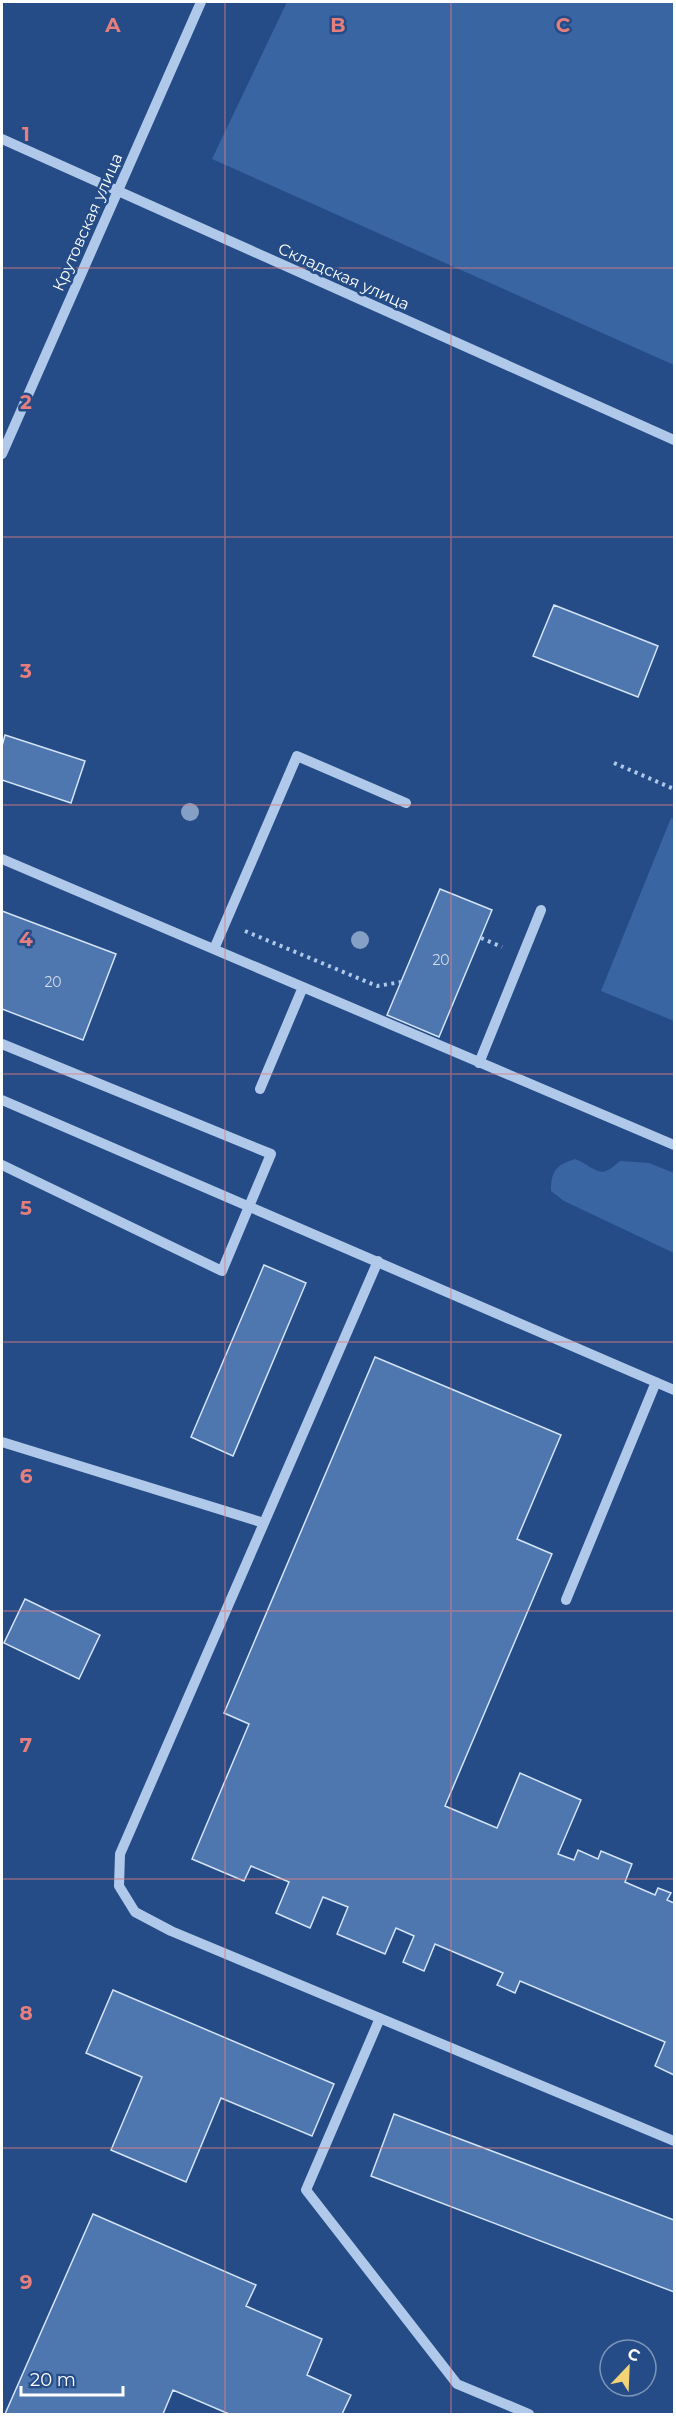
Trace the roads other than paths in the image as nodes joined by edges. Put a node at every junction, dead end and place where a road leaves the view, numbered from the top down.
1 (201, 2) edge
2 (2, 139) edge
3 (117, 191) junction
4 (675, 440) edge
5 (2, 454) edge
6 (406, 803) dead end
7 (2, 859) edge
8 (542, 910) dead end
9 (214, 950) junction
10 (303, 987) junction
11 (2, 1044) edge
12 (479, 1063) junction
13 (260, 1089) dead end
14 (2, 1100) edge
15 (675, 1145) edge
16 (2, 1165) edge
17 (249, 1206) junction
18 (378, 1261) junction
19 (656, 1382) junction
20 (675, 1390) edge
21 (2, 1442) edge
22 (264, 1523) junction
23 (566, 1600) dead end
24 (380, 2018) junction
25 (675, 2141) edge
26 (529, 2415) edge

1 - 3 street, Крутовская улица
2 - 3 street, Складская улица
3 - 4 street, Складская улица
3 - 5 street, Крутовская улица
6 - 9 street
7 - 9 street
8 - 12 street
9 - 10 street
10 - 12 street
10 - 13 street
11 - 17 street
12 - 15 street
14 - 17 street
16 - 17 street
17 - 18 street
18 - 19 street
18 - 22 street
19 - 20 street
19 - 23 street
21 - 22 street
22 - 24 street
24 - 25 street
24 - 26 street

